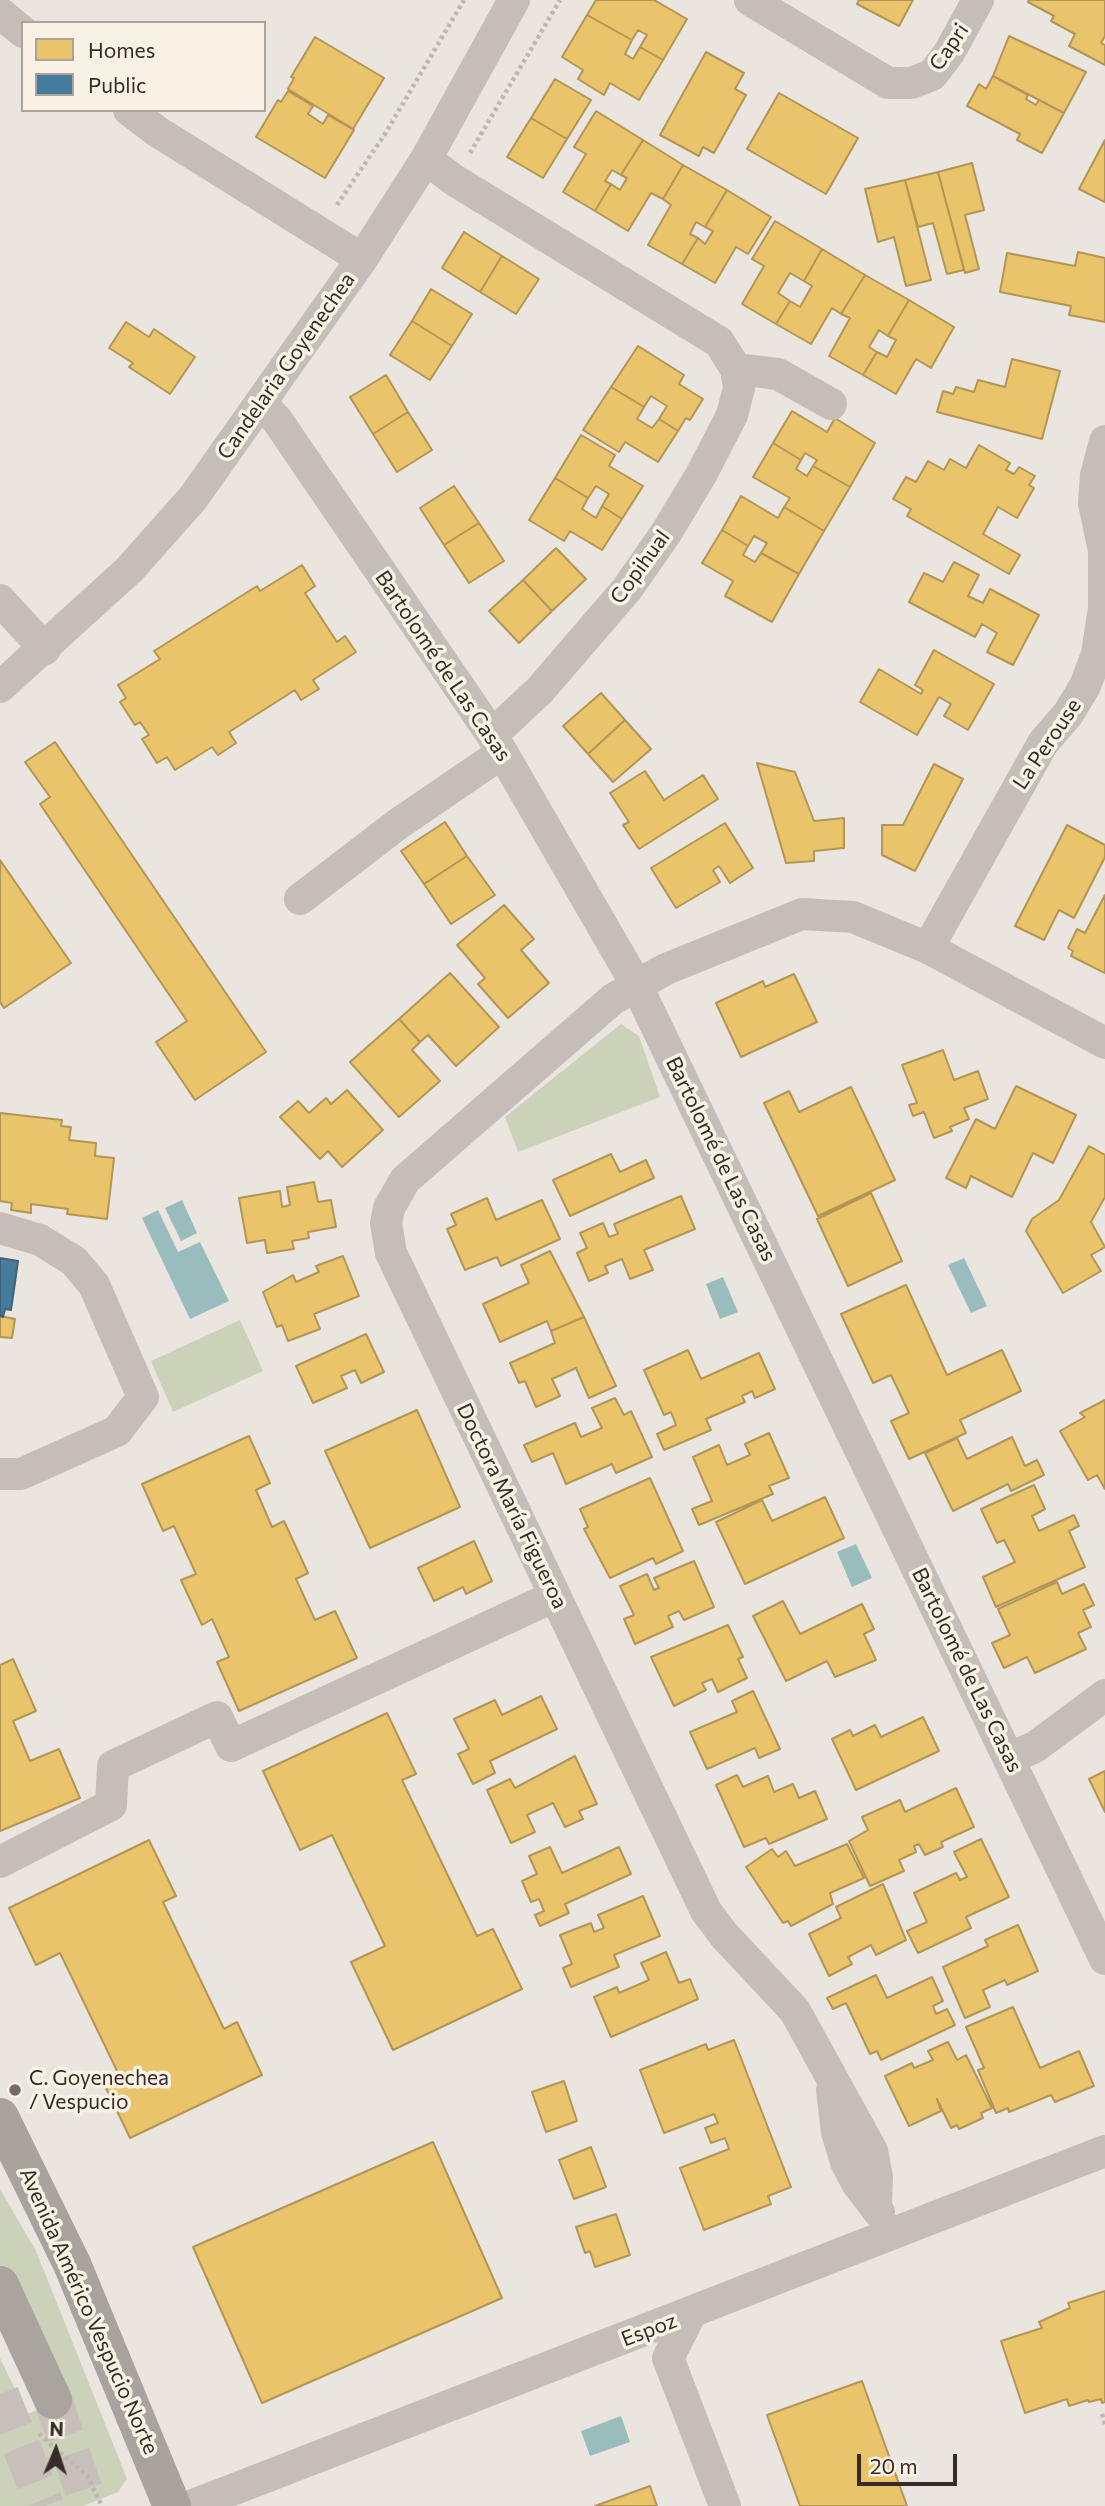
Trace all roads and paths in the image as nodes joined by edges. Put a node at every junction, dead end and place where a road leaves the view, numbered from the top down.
1 (464, 0) edge
2 (514, 0) edge
3 (559, 0) edge
4 (750, 0) edge
5 (978, 0) edge
6 (0, 13) edge
7 (21, 30) edge
8 (132, 112) edge
9 (426, 159) junction
10 (454, 180) junction
11 (318, 232) junction
12 (362, 259) junction
13 (736, 369) junction
14 (261, 403) junction
15 (831, 404) dead end
16 (1105, 441) edge
17 (0, 600) edge
18 (1104, 608) edge
19 (45, 649) junction
20 (0, 687) edge
21 (497, 744) junction
22 (300, 899) dead end
23 (928, 948) junction
24 (636, 984) junction
25 (1105, 1043) edge
26 (0, 1228) edge
27 (0, 1474) edge
28 (555, 1595) junction
29 (1105, 1695) edge
30 (1010, 1758) junction
31 (0, 1862) edge
32 (1105, 1959) edge
33 (0, 2118) edge
34 (1105, 2151) edge
35 (887, 2236) junction
36 (0, 2285) edge
37 (691, 2313) junction
38 (606, 2346) junction
39 (667, 2358) junction
40 (42, 2414) joint
41 (1102, 2414) dead end
42 (1105, 2424) edge
43 (102, 2506) edge
44 (172, 2506) edge
45 (191, 2506) edge
46 (725, 2506) edge

1 - 11 path
2 - 9 street, Candelaria Goyenechea
3 - 10 path
4 - 5 street, Capri
6 - 7 street
8 - 11 street
9 - 10 street
9 - 12 street, Candelaria Goyenechea
10 - 13 street
11 - 12 street
12 - 14 street, Candelaria Goyenechea
13 - 15 street
13 - 21 street, Copihual
14 - 19 street, Candelaria Goyenechea
14 - 21 street, Bartolomé de Las Casas
16 - 18 street, La Perouse
17 - 19 street
18 - 23 street, La Perouse
19 - 20 street, Candelaria Goyenechea
21 - 22 street, Copihual
21 - 24 street, Bartolomé de Las Casas
23 - 24 street, Doctora María Figueroa
23 - 25 street, Doctora María Figueroa
24 - 28 street, Doctora María Figueroa
24 - 30 street, Bartolomé de Las Casas
26 - 27 street
28 - 31 street
28 - 35 street, Doctora María Figueroa
29 - 30 street
30 - 32 street, Bartolomé de Las Casas
33 - 44 main road, Avenida Américo Vespucio Norte
34 - 35 street, Espoz
35 - 37 street, Espoz
36 - 40 highway
37 - 38 street, Espoz
37 - 39 street
38 - 39 street
38 - 45 street, Espoz
39 - 46 street
40 - 43 path
41 - 42 path

